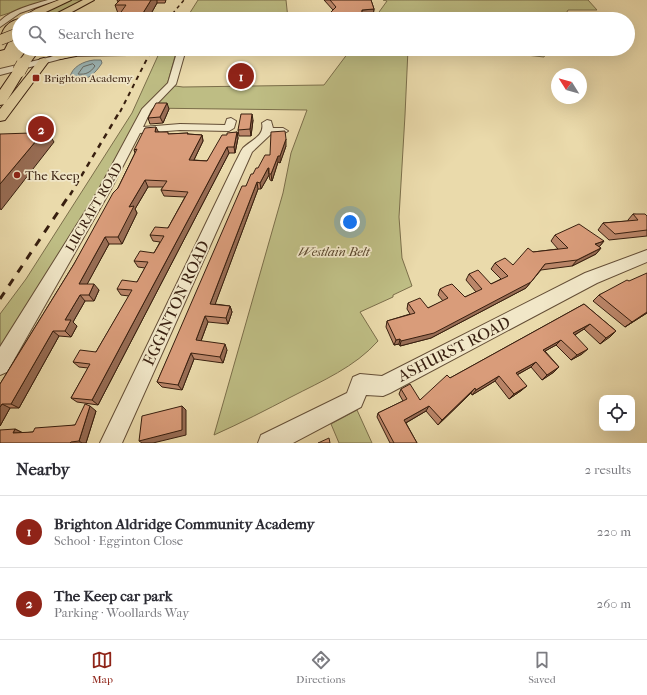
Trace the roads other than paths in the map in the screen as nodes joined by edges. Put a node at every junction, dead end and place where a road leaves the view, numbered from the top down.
1 (54, 0) edge
2 (67, 0) edge
3 (90, 0) edge
4 (99, 2) edge
5 (19, 12) edge
6 (37, 12) edge
7 (65, 12) edge
8 (76, 12) edge
9 (88, 12) edge
10 (12, 16) edge
11 (0, 25) edge
12 (12, 32) edge
13 (12, 35) edge
14 (12, 37) edge
15 (0, 40) edge
16 (0, 46) edge
17 (29, 56) edge
18 (44, 56) edge
19 (47, 56) edge
20 (180, 56) edge
21 (0, 72) edge
22 (0, 101) edge
23 (0, 117) edge
24 (229, 128) dead end
25 (272, 128) dead end
26 (136, 130) junction
27 (647, 256) edge
28 (0, 365) edge
29 (111, 443) edge
30 (269, 443) edge

1 - 5 street
2 - 6 highway
3 - 7 highway
4 - 8 highway
4 - 9 highway
10 - 11 street
12 - 16 highway
13 - 15 highway, bridge
14 - 16 highway
17 - 22 highway
18 - 21 street
19 - 23 main road
20 - 26 street, LUCRAFT ROAD
24 - 26 street
25 - 29 street, EGGINTON ROAD
26 - 28 street, LUCRAFT ROAD
27 - 30 street, ASHURST ROAD

